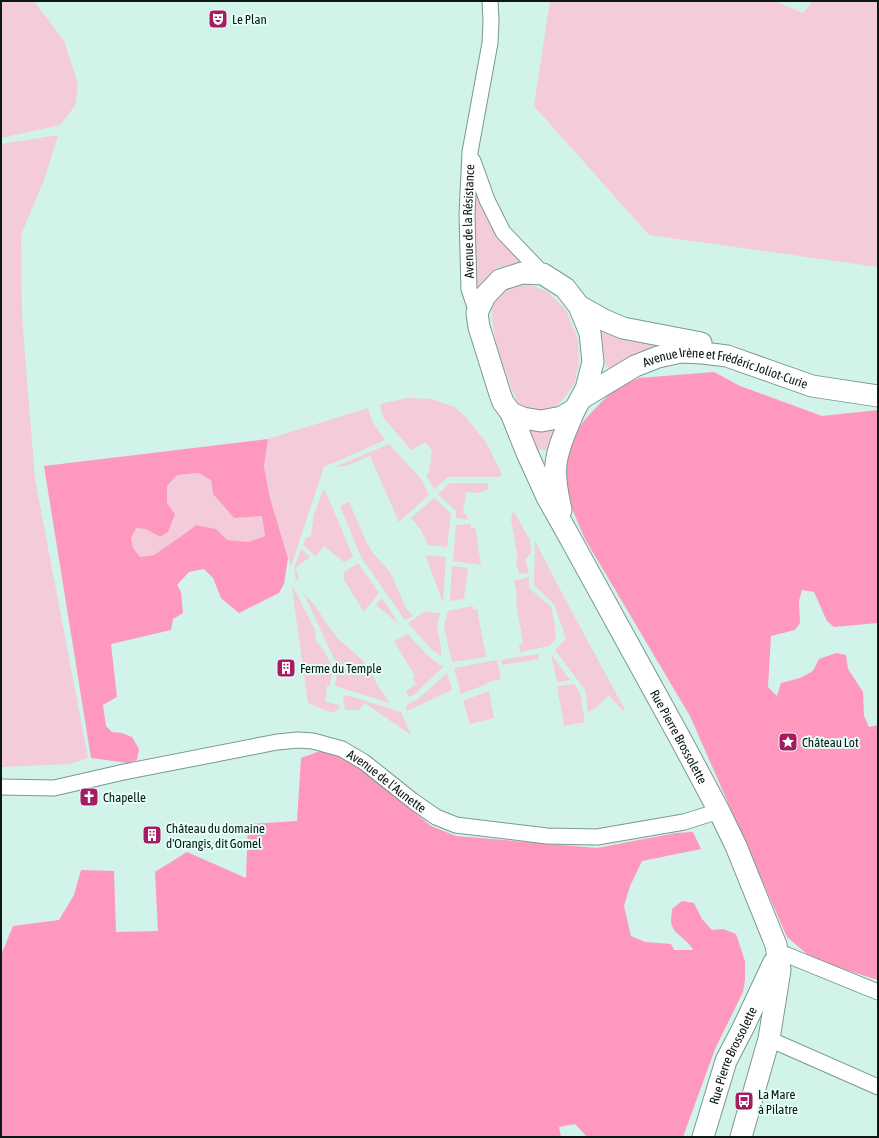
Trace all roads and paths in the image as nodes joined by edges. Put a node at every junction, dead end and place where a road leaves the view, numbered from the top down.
1 (490, 1) edge
2 (470, 152) junction
3 (543, 274) junction
4 (580, 306) junction
5 (477, 313) junction
6 (878, 388) edge
7 (878, 396) edge
8 (579, 404) junction
9 (511, 413) junction
10 (564, 527) junction
11 (1, 788) edge
12 (719, 811) junction
13 (778, 954) junction
14 (878, 992) edge
15 (769, 1039) junction
16 (878, 1087) edge
17 (703, 1137) edge
18 (741, 1137) edge

1 - 2 street, Avenue de la Résistance
2 - 3 street, Avenue de la Résistance
2 - 5 street, Avenue de la Résistance
3 - 4 main road
3 - 5 main road
4 - 6 main road, Avenue Irène et Frédéric Joliot-Curie
4 - 8 main road
5 - 9 main road
7 - 8 main road, Avenue Irène et Frédéric Joliot-Curie
8 - 9 main road
8 - 10 main road, Rue Pierre Brossolette
9 - 10 main road, Rue Pierre Brossolette
10 - 12 main road, Rue Pierre Brossolette
11 - 12 street, Avenue de l’Aunette
12 - 13 main road, Rue Pierre Brossolette
13 - 14 street
13 - 15 main road, Rue Pierre Brossolette
13 - 17 main road, Rue Pierre Brossolette
15 - 16 street
15 - 18 main road, Rue Pierre Brossolette

